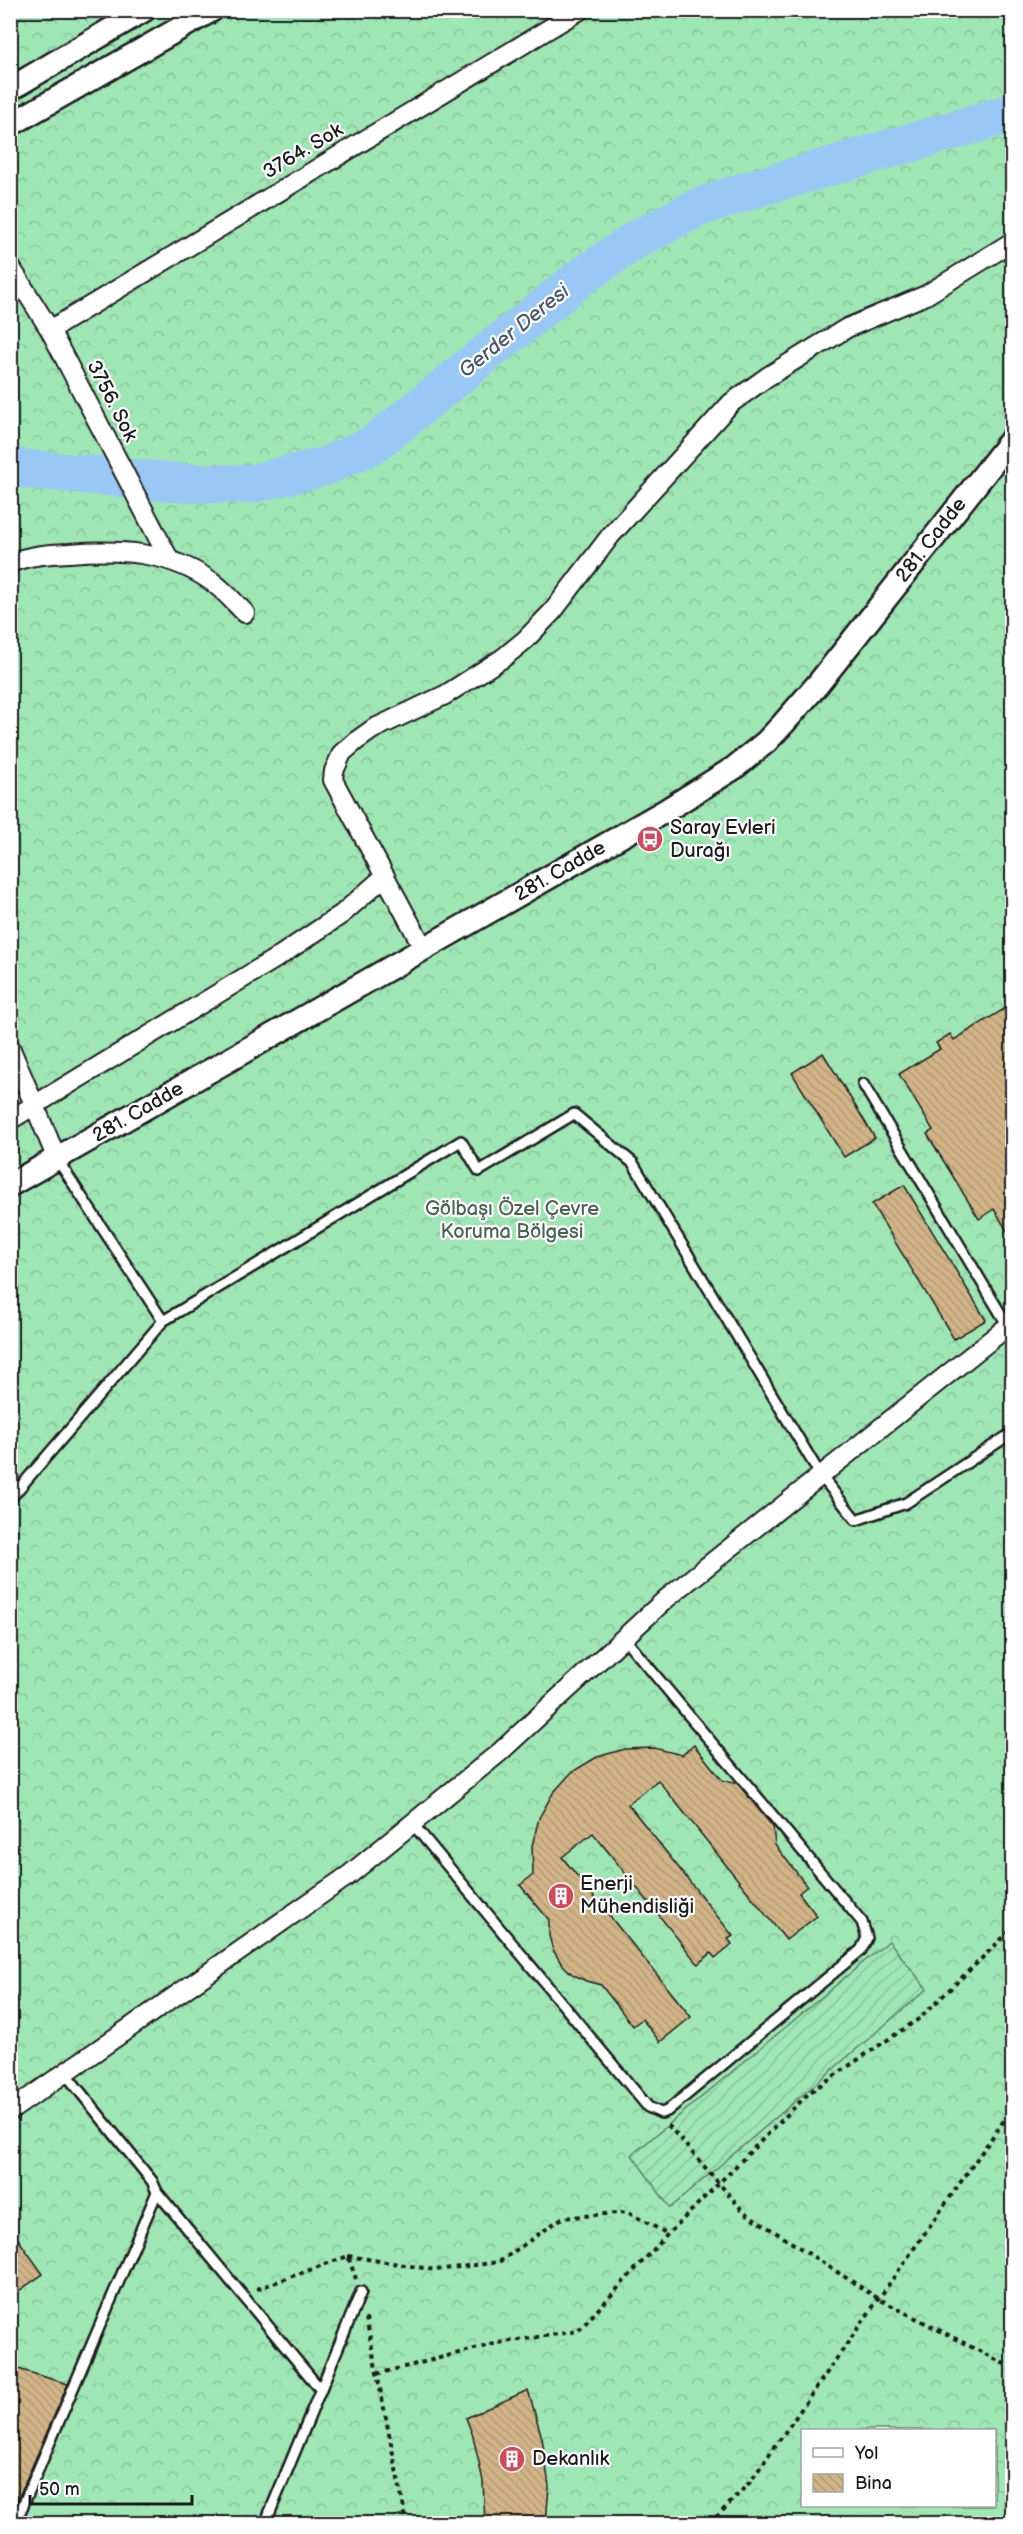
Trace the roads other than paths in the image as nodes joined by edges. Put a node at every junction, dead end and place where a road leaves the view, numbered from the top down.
1 (144, 10) edge
2 (212, 10) edge
3 (580, 10) edge
4 (10, 89) edge
5 (10, 125) edge
6 (1012, 242) edge
7 (10, 266) edge
8 (50, 330) junction
9 (1012, 439) edge
10 (168, 560) junction
11 (10, 563) edge
12 (245, 612) dead end
13 (385, 876) junction
14 (424, 949) junction
15 (10, 1047) edge
16 (863, 1084) dead end
17 (35, 1106) junction
18 (10, 1120) edge
19 (57, 1159) junction
20 (10, 1185) edge
21 (163, 1321) junction
22 (1010, 1324) edge
23 (1012, 1433) edge
24 (820, 1476) junction
25 (10, 1499) edge
26 (624, 1638) junction
27 (412, 1823) junction
28 (65, 2073) junction
29 (10, 2111) edge
30 (157, 2192) junction
31 (361, 2292) road end
32 (321, 2390) junction
33 (15, 2523) edge
34 (265, 2523) edge

1 - 4 street
2 - 5 street
3 - 8 street, 3764. Sok
6 - 13 street
7 - 8 street, 3756. Sok
8 - 10 street, 3756. Sok
9 - 14 street, 281. Cadde
10 - 11 street
10 - 12 street
13 - 14 street
13 - 17 street
14 - 19 street, 281. Cadde
15 - 17 street
16 - 22 lane
17 - 18 street
17 - 19 street
19 - 20 street, 281. Cadde
19 - 21 lane
21 - 24 lane
21 - 25 lane
22 - 24 street
23 - 24 lane
24 - 26 street
26 - 27 street
26 - 27 lane
27 - 28 street
28 - 29 street
28 - 30 lane
30 - 32 lane
30 - 33 lane
31 - 32 lane
32 - 34 lane

